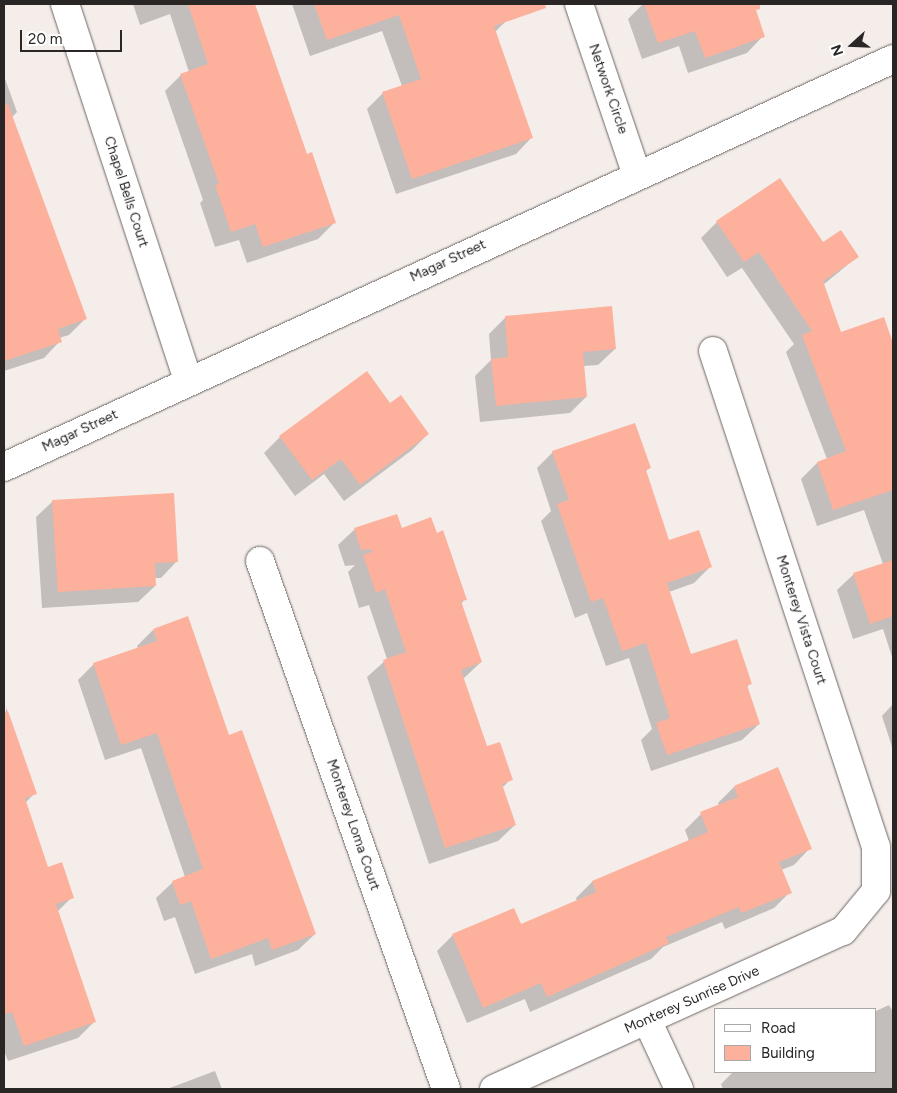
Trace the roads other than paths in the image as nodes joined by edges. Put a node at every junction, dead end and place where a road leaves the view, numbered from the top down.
1 (64, 4) edge
2 (579, 4) edge
3 (893, 59) edge
4 (637, 175) junction
5 (713, 351) dead end
6 (188, 380) junction
7 (4, 467) edge
8 (260, 561) dead end
9 (876, 892) joint
10 (647, 1020) junction
11 (446, 1089) edge
12 (494, 1089) edge
13 (678, 1089) edge

1 - 6 street, Chapel Bells Court
2 - 4 street, Network Circle
3 - 4 street, Magar Street
4 - 6 street, Magar Street
5 - 9 street, Monterey Vista Court
6 - 7 street, Magar Street
8 - 11 street, Monterey Loma Court
9 - 10 street, Monterey Sunrise Drive
10 - 12 street, Monterey Sunrise Drive
10 - 13 street

